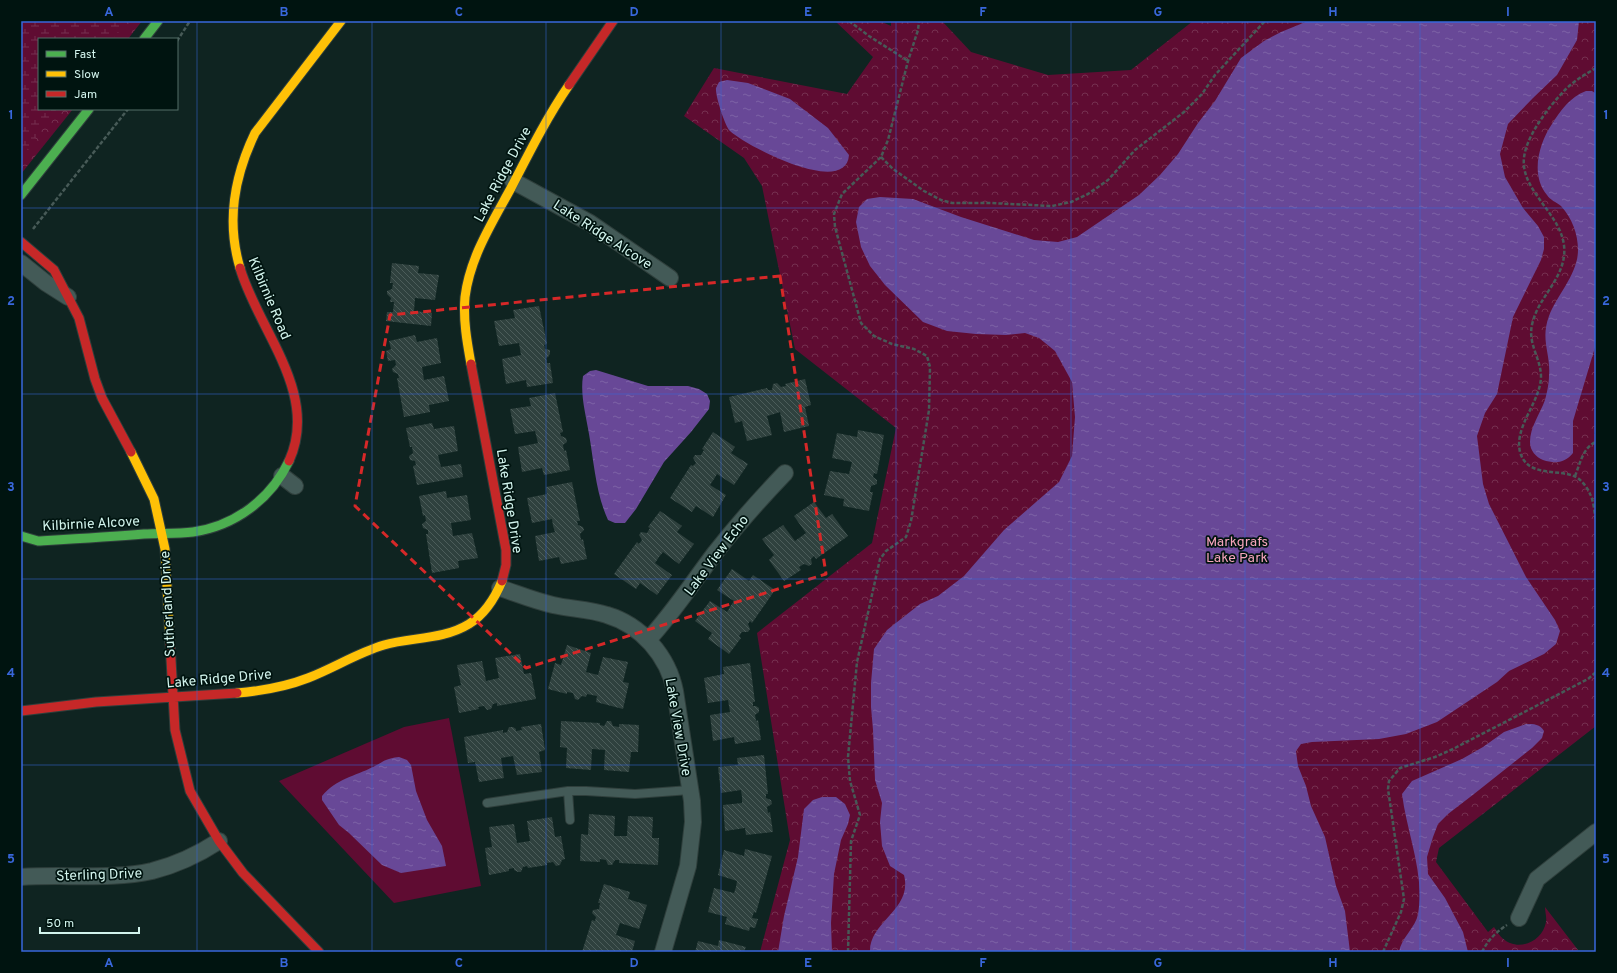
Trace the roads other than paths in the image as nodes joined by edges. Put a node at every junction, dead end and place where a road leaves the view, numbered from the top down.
1 (158, 21) edge
2 (341, 21) edge
3 (613, 21) edge
4 (145, 38) edge
5 (88, 110) edge
6 (513, 181) junction
7 (21, 195) edge
8 (21, 242) edge
9 (21, 263) edge
10 (670, 278) dead end
11 (69, 298) junction
12 (785, 473) dead end
13 (282, 476) junction
14 (296, 486) dead end
15 (162, 534) junction
16 (21, 536) edge
17 (500, 588) junction
18 (648, 640) junction
19 (173, 697) junction
20 (21, 711) edge
21 (690, 790) junction
22 (568, 791) junction
23 (487, 803) dead end
24 (570, 820) dead end
25 (1596, 832) edge
26 (219, 842) junction
27 (21, 877) edge
28 (1519, 918) road end
29 (319, 952) edge
30 (663, 952) edge

1 - 4 street
2 - 13 street, Kilbirnie Road
3 - 6 street, Lake Ridge Drive
5 - 7 street
6 - 10 street, Lake Ridge Alcove
6 - 17 street, Lake Ridge Drive
8 - 11 street, Sutherland Drive
9 - 11 street, Sutherland Drive
11 - 15 street, Sutherland Drive
12 - 18 street, Lake View Echo
13 - 14 street
13 - 15 street, Kilbirnie Road
15 - 16 street, Kilbirnie Alcove
15 - 19 street, Sutherland Drive
17 - 18 street, Lake View Drive
17 - 19 street, Lake Ridge Drive
18 - 21 street, Lake View Drive
19 - 20 street, Lake Ridge Drive
19 - 26 street, Sutherland Drive
21 - 22 lane
21 - 30 street, Lake View Drive
22 - 23 lane
22 - 24 lane
25 - 28 street
26 - 27 street, Sterling Drive
26 - 29 street, Sutherland Drive

